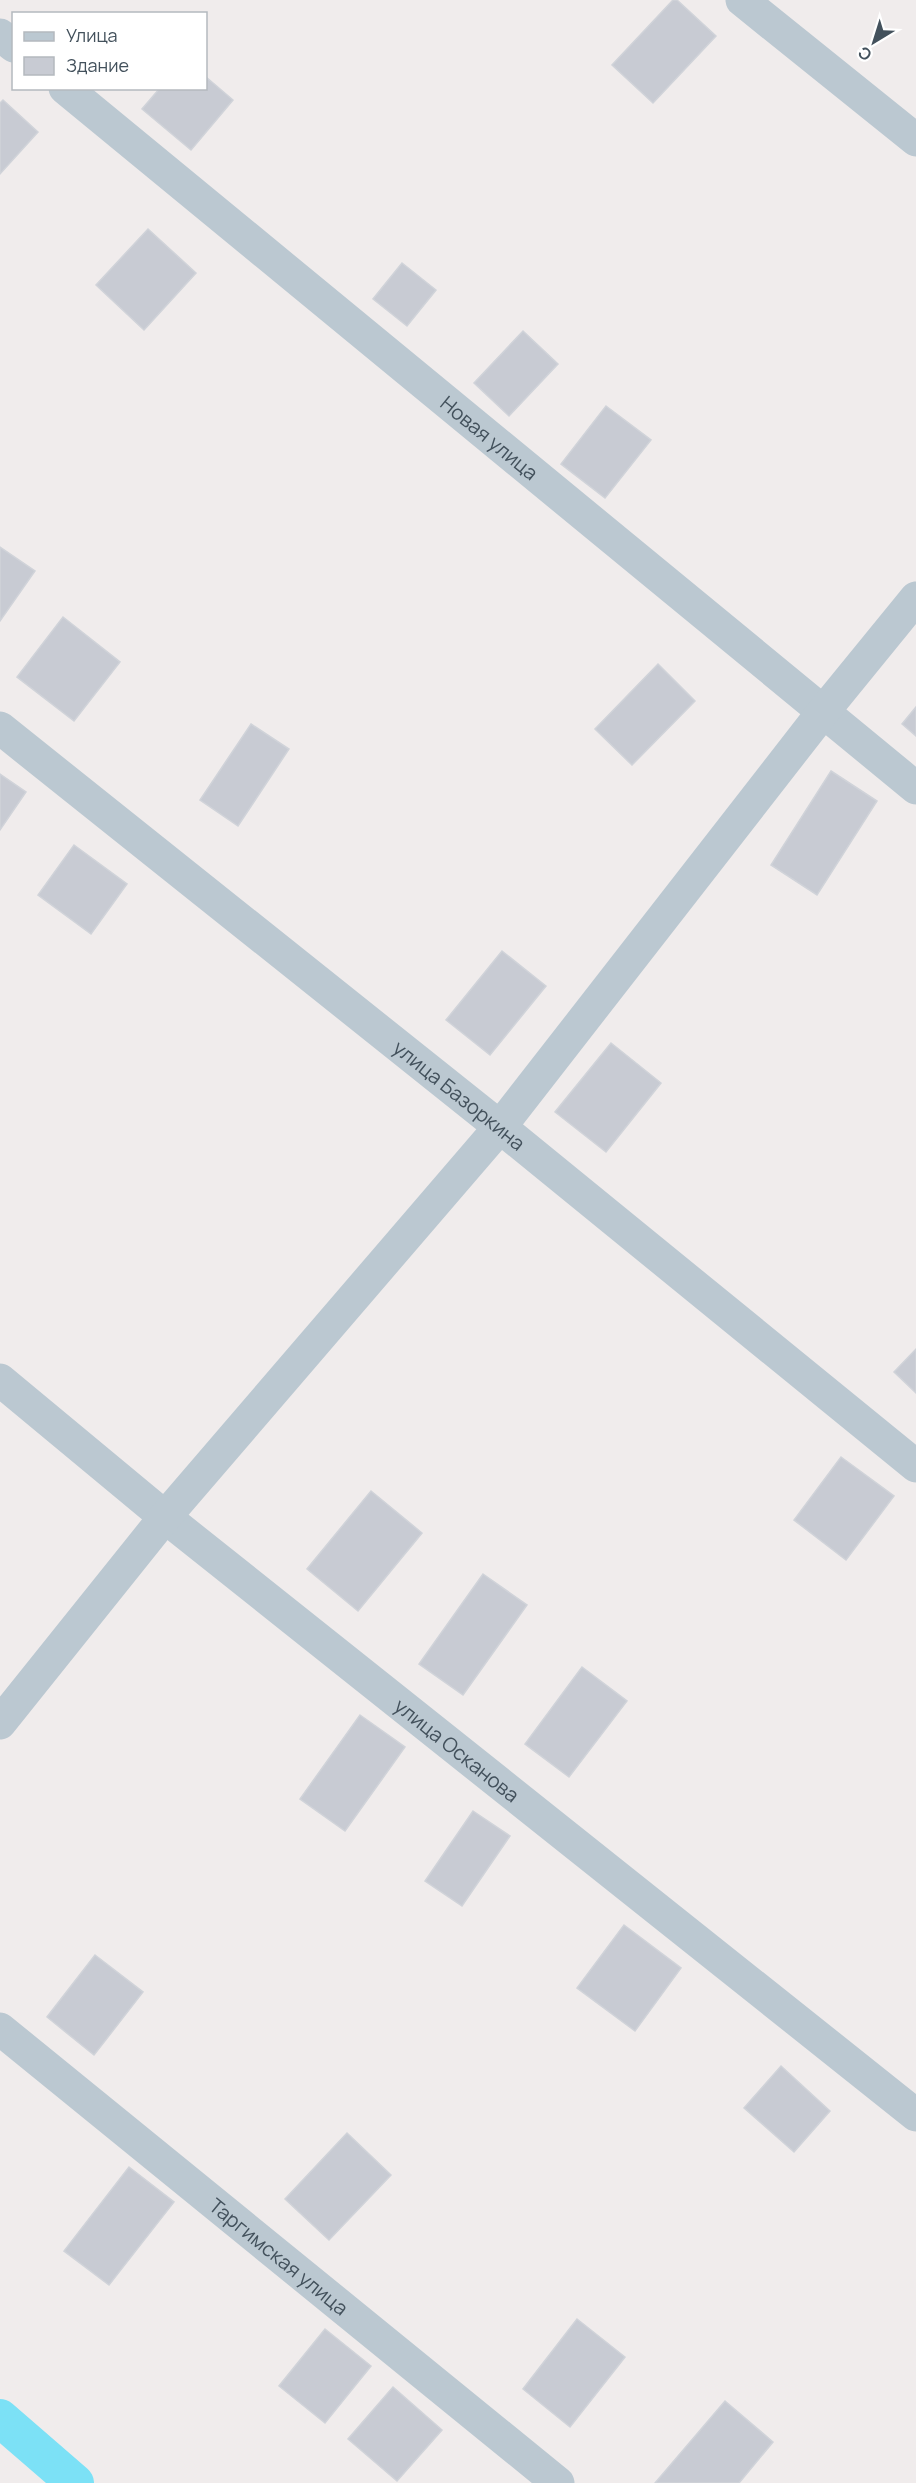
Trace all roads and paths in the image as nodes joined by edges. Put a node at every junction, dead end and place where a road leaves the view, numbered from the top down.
1 (742, 0) edge
2 (0, 35) edge
3 (12, 44) edge
4 (67, 90) edge
5 (916, 140) edge
6 (916, 598) edge
7 (823, 712) junction
8 (0, 728) edge
9 (916, 788) edge
10 (500, 1127) junction
11 (0, 1380) edge
12 (916, 1466) edge
13 (165, 1517) junction
14 (0, 1723) edge
15 (0, 2029) edge
16 (916, 2115) edge
17 (558, 2483) edge

1 - 5 street
2 - 3 street
4 - 7 street, Новая улица
6 - 7 street
7 - 9 street, Новая улица
7 - 10 street
8 - 10 street, улица Базоркина
10 - 12 street, улица Базоркина
10 - 13 street
11 - 13 street, улица Осканова
13 - 14 street
13 - 16 street, улица Осканова
15 - 17 street, Таргимская улица

